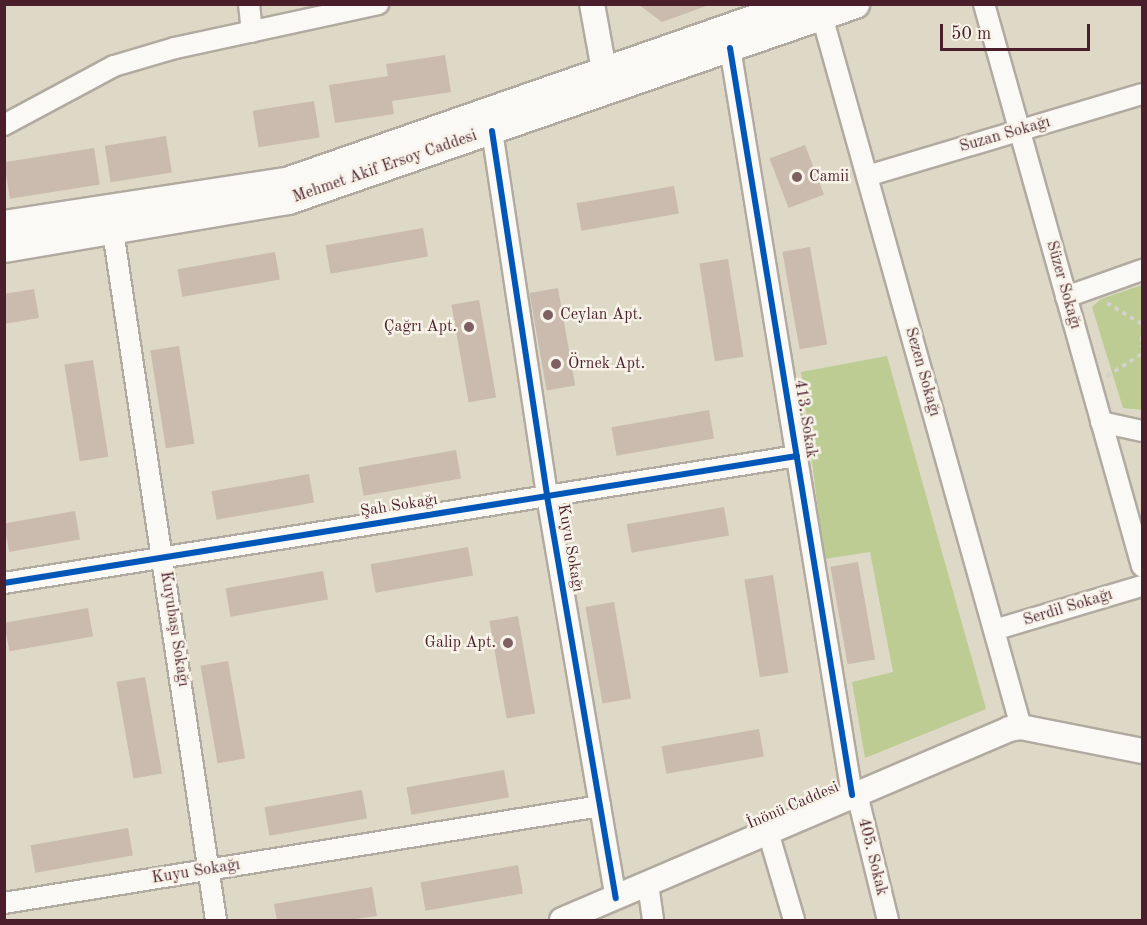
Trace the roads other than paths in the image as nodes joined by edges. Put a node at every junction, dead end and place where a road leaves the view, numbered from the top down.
1 (249, 4) edge
2 (378, 4) edge
3 (592, 4) edge
4 (795, 4) edge
5 (855, 4) edge
6 (984, 4) edge
7 (822, 16) junction
8 (252, 32) junction
9 (730, 48) junction
10 (604, 70) junction
11 (1143, 94) edge
12 (4, 124) edge
13 (1019, 130) junction
14 (492, 131) junction
15 (867, 176) junction
16 (4, 224) edge
17 (112, 231) junction
18 (4, 248) edge
19 (1143, 270) edge
20 (1066, 297) junction
21 (1101, 422) junction
22 (1143, 431) edge
23 (797, 456) junction
24 (547, 496) junction
25 (163, 558) junction
26 (1143, 566) edge
27 (4, 583) edge
28 (1143, 586) edge
29 (994, 630) junction
30 (1021, 727) junction
31 (1143, 751) edge
32 (855, 795) junction
33 (600, 806) junction
34 (768, 832) junction
35 (210, 869) junction
36 (648, 884) junction
37 (616, 898) junction
38 (4, 903) edge
39 (216, 921) edge
40 (562, 921) edge
41 (654, 921) edge
42 (795, 921) edge
43 (888, 921) edge

1 - 8 street
2 - 8 street
3 - 10 street
4 - 10 main road, Mehmet Akif Ersoy Caddesi
5 - 7 main road, Mehmet Akif Ersoy Caddesi
6 - 13 street, Süzer Sokağı
7 - 9 main road, Mehmet Akif Ersoy Caddesi
7 - 15 street, Sezen Sokağı
8 - 12 street
9 - 14 main road, Mehmet Akif Ersoy Caddesi
9 - 23 street, 413. Sokak
10 - 16 main road, Mehmet Akif Ersoy Caddesi
11 - 13 street, Suzan Sokağı
13 - 15 street, Suzan Sokağı
13 - 20 street, Süzer Sokağı
14 - 17 main road, Mehmet Akif Ersoy Caddesi
14 - 24 street, Kuyu Sokağı
15 - 29 street, Sezen Sokağı
17 - 18 main road, Mehmet Akif Ersoy Caddesi
17 - 25 street, Kuyubaşı Sokağı
19 - 20 street
20 - 21 street, Süzer Sokağı
21 - 22 street
21 - 26 street, Süzer Sokağı
23 - 24 street, Şah Sokağı
23 - 32 street, 413. Sokak
24 - 25 street, Şah Sokağı
24 - 33 street, Kuyu Sokağı
25 - 27 street, Şah Sokağı
25 - 35 street, Kuyubaşı Sokağı
28 - 29 street, Serdil Sokağı
29 - 30 street, Sezen Sokağı
30 - 31 street, İnönü Caddesi
30 - 32 street, İnönü Caddesi
32 - 34 street, İnönü Caddesi
32 - 43 street, 405. Sokak
33 - 35 street, Kuyu Sokağı
33 - 37 street, Kuyu Sokağı
34 - 36 street, İnönü Caddesi
34 - 42 street
35 - 38 street, Kuyu Sokağı
35 - 39 street, Kuyubaşı Sokağı
36 - 37 street, İnönü Caddesi
36 - 41 street
37 - 40 street, İnönü Caddesi

